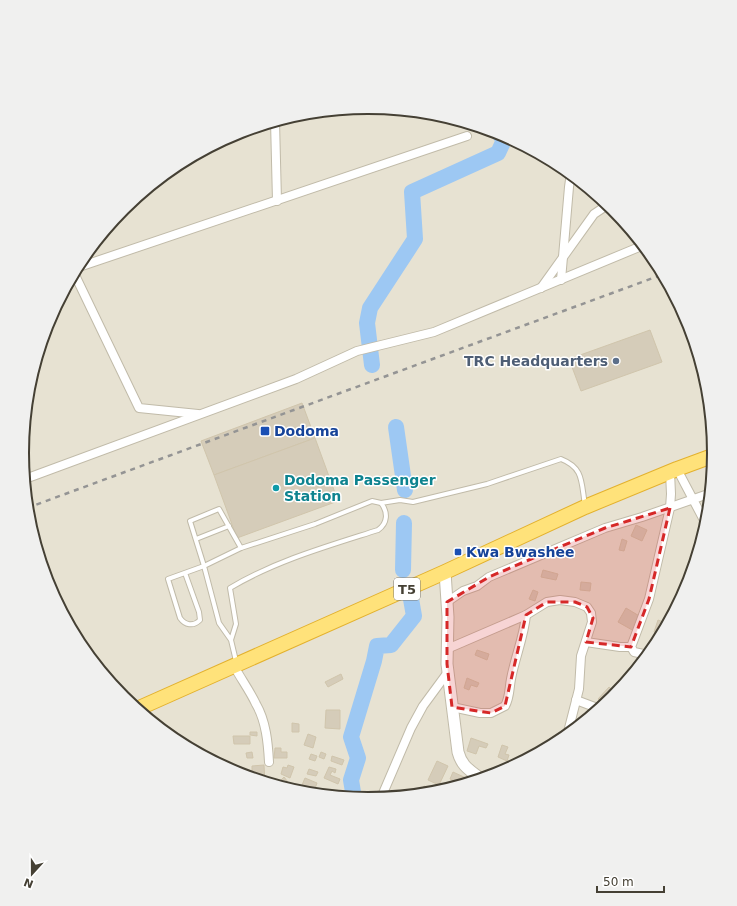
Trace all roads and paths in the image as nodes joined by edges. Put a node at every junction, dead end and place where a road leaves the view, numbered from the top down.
1 (275, 127) edge
2 (468, 136) dead end
3 (570, 180) edge
4 (277, 201) junction
5 (603, 208) edge
6 (639, 247) edge
7 (563, 257) junction
8 (85, 265) edge
9 (77, 279) edge
10 (561, 280) junction
11 (541, 288) junction
12 (200, 414) junction
13 (708, 458) edge
14 (673, 470) junction
15 (30, 477) edge
16 (705, 495) edge
17 (692, 500) junction
18 (381, 503) junction
19 (586, 507) junction
20 (670, 508) junction
21 (701, 516) edge
22 (229, 526) junction
23 (196, 539) junction
24 (241, 548) junction
25 (204, 566) junction
26 (445, 572) junction
27 (185, 573) junction
28 (447, 602) junction
29 (526, 615) junction
30 (231, 640) junction
31 (586, 642) junction
32 (631, 647) junction
33 (447, 649) junction
34 (642, 654) edge
35 (235, 666) junction
36 (448, 672) junction
37 (576, 700) junction
38 (143, 706) edge
39 (452, 707) junction
40 (594, 707) edge
41 (570, 726) edge
42 (269, 762) dead end
43 (476, 775) edge
44 (384, 792) edge

1 - 4 street
2 - 4 street
3 - 7 street
4 - 8 street
5 - 7 street
6 - 10 street
7 - 10 street
7 - 11 street
9 - 12 street
10 - 11 street
11 - 12 street
12 - 15 street
13 - 14 highway, T5
14 - 17 street
14 - 19 highway, T5
14 - 20 street
16 - 17 street
17 - 20 street
17 - 21 street
18 - 19 lane
18 - 24 lane
18 - 30 lane
19 - 26 highway, T5
20 - 28 street
20 - 32 street
22 - 23 lane
22 - 23 lane
22 - 24 lane
23 - 25 lane
24 - 25 lane
25 - 27 lane
25 - 30 lane
26 - 28 street
26 - 35 highway, T5
27 - 27 lane
28 - 33 street
29 - 31 street
29 - 33 street
29 - 39 street
30 - 35 lane
31 - 32 street
31 - 37 street
32 - 34 street
33 - 36 street
35 - 38 highway, T5
35 - 42 street
36 - 39 street
36 - 44 street
37 - 40 street
37 - 41 street
39 - 43 street

